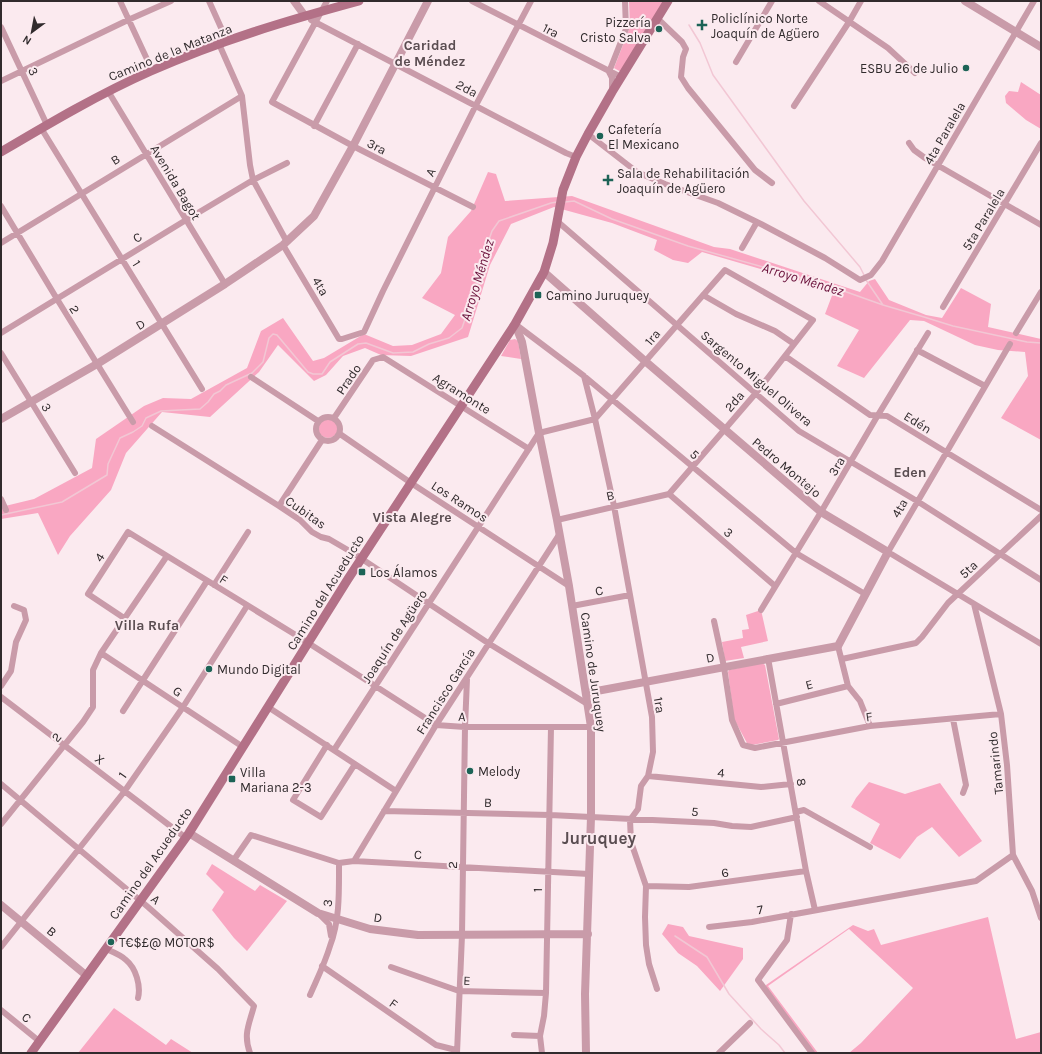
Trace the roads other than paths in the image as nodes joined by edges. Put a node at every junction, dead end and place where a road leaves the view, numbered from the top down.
1 (120, 1) edge
2 (170, 1) edge
3 (209, 1) edge
4 (294, 1) edge
5 (327, 1) edge
6 (359, 1) edge
7 (428, 1) edge
8 (472, 1) edge
9 (531, 1) edge
10 (625, 1) edge
11 (668, 1) edge
12 (772, 1) edge
13 (819, 1) edge
14 (861, 1) edge
15 (965, 1) edge
16 (1034, 1) edge
17 (321, 12) junction
18 (304, 16) junction
19 (658, 18) junction
20 (128, 20) junction
21 (315, 22) junction
22 (849, 22) junction
23 (518, 25) junction
24 (1, 27) edge
25 (1016, 32) junction
26 (223, 42) junction
27 (358, 44) junction
28 (1041, 47) edge
29 (736, 62) dead end
30 (395, 63) junction
31 (152, 70) junction
32 (22, 72) junction
33 (609, 72) junction
34 (915, 72) dead end
35 (621, 77) junction
36 (1, 81) edge
37 (108, 91) junction
38 (612, 92) junction
39 (242, 96) junction
40 (476, 105) junction
41 (794, 106) dead end
42 (44, 126) junction
43 (314, 126) junction
44 (588, 134) junction
45 (909, 143) dead end
46 (1041, 143) edge
47 (352, 146) junction
48 (1, 152) edge
49 (146, 154) junction
50 (576, 157) junction
51 (287, 163) dead end
52 (938, 165) junction
53 (253, 180) junction
54 (772, 183) dead end
55 (434, 188) junction
56 (83, 194) junction
57 (1005, 204) junction
58 (1, 206) edge
59 (473, 207) dead end
60 (186, 220) junction
61 (557, 221) junction
62 (757, 222) junction
63 (1041, 225) edge
64 (17, 233) junction
65 (1, 243) edge
66 (285, 243) junction
67 (742, 248) dead end
68 (122, 259) junction
69 (544, 272) junction
70 (225, 284) junction
71 (1041, 292) edge
72 (703, 295) junction
73 (57, 299) junction
74 (943, 307) dead end
75 (813, 320) joint
76 (162, 324) junction
77 (515, 324) junction
78 (677, 325) junction
79 (1, 333) edge
80 (928, 333) dead end
81 (1016, 333) dead end
82 (339, 339) joint
83 (794, 344) junction
84 (1010, 344) dead end
85 (917, 350) junction
86 (1, 352) edge
87 (785, 356) junction
88 (383, 357) joint
89 (645, 361) junction
90 (97, 364) junction
91 (584, 376) junction
92 (251, 377) dead end
93 (985, 386) junction
94 (202, 389) dead end
95 (756, 393) junction
96 (612, 399) junction
97 (31, 402) junction
98 (461, 406) junction
99 (878, 414) junction
100 (334, 418) junction
101 (1, 419) edge
102 (595, 419) junction
103 (318, 421) junction
104 (133, 422) dead end
105 (152, 426) dead end
106 (724, 429) junction
107 (539, 433) junction
108 (340, 434) junction
109 (322, 440) junction
110 (529, 449) junction
111 (945, 452) junction
112 (851, 461) junction
113 (693, 467) junction
114 (74, 473) dead end
115 (411, 483) junction
116 (669, 494) junction
117 (1, 499) edge
118 (917, 501) junction
119 (279, 506) junction
120 (614, 506) junction
121 (6, 510) dead end
122 (1041, 510) edge
123 (821, 512) junction
124 (1041, 516) edge
125 (557, 520) junction
126 (478, 526) junction
127 (128, 532) joint
128 (248, 532) dead end
129 (559, 535) junction
130 (888, 552) junction
131 (796, 553) junction
132 (1001, 554) junction
133 (167, 556) junction
134 (361, 559) junction
135 (538, 565) junction
136 (1041, 580) edge
137 (207, 581) junction
138 (214, 585) junction
139 (569, 586) junction
140 (775, 586) junction
141 (958, 593) junction
142 (865, 594) junction
143 (630, 595) junction
144 (428, 604) junction
145 (974, 604) junction
146 (14, 606) dead end
147 (247, 606) junction
148 (572, 606) junction
149 (761, 610) dead end
150 (124, 618) junction
151 (714, 621) dead end
152 (308, 643) junction
153 (488, 643) junction
154 (1041, 644) edge
155 (838, 646) junction
156 (101, 653) junction
157 (768, 658) junction
158 (842, 659) junction
159 (724, 667) junction
160 (467, 678) junction
161 (143, 680) junction
162 (646, 682) junction
163 (1, 686) edge
164 (375, 686) junction
165 (848, 686) junction
166 (586, 693) junction
167 (2, 700) edge
168 (776, 704) junction
169 (589, 705) junction
170 (183, 707) junction
171 (268, 707) junction
172 (123, 711) dead end
173 (1001, 714) junction
174 (953, 719) junction
175 (436, 725) junction
176 (870, 726) junction
177 (465, 727) junction
178 (551, 727) junction
179 (591, 727) junction
180 (784, 743) junction
181 (64, 745) junction
182 (327, 745) junction
183 (243, 747) junction
184 (334, 750) junction
185 (355, 764) junction
186 (648, 776) junction
187 (1, 784) edge
188 (791, 784) junction
189 (396, 791) junction
190 (124, 792) junction
191 (963, 793) dead end
192 (20, 799) junction
193 (384, 811) junction
194 (464, 813) junction
195 (550, 815) junction
196 (797, 815) junction
197 (591, 817) junction
198 (630, 820) junction
199 (1, 824) edge
200 (187, 835) junction
201 (870, 847) dead end
202 (78, 849) junction
203 (1013, 855) junction
204 (233, 861) junction
205 (354, 861) junction
206 (339, 863) junction
207 (463, 867) junction
208 (806, 871) junction
209 (548, 872) junction
210 (589, 874) junction
211 (646, 886) junction
212 (141, 901) junction
213 (1, 905) edge
214 (814, 910) junction
215 (318, 913) junction
216 (791, 914) junction
217 (1041, 916) edge
218 (336, 919) junction
219 (22, 922) junction
220 (709, 926) dead end
221 (547, 934) junction
222 (588, 934) junction
223 (462, 935) junction
224 (331, 945) junction
225 (1, 947) edge
226 (106, 949) junction
227 (322, 966) junction
228 (391, 967) dead end
229 (87, 976) junction
230 (657, 989) dead end
231 (459, 991) junction
232 (546, 992) junction
233 (310, 995) dead end
234 (138, 998) dead end
235 (1, 1010) edge
236 (750, 1023) dead end
237 (514, 1035) dead end
238 (540, 1036) junction
239 (39, 1041) junction
240 (456, 1051) edge
241 (31, 1053) edge
242 (250, 1053) edge
243 (542, 1053) edge
244 (586, 1053) edge
245 (719, 1053) edge
246 (812, 1053) edge

1 - 20 street
2 - 20 street
3 - 26 street
4 - 18 street
5 - 17 street
6 - 17 main road, Camino de la Matanza
7 - 30 street
8 - 23 street, 1ra
9 - 23 street, A
10 - 33 street
11 - 19 main road, Camino del Acueducto
12 - 29 street
13 - 22 street
14 - 22 street
15 - 25 street
16 - 25 street, 4ta Paralela
17 - 18 main road, Camino de la Matanza
17 - 21 street
18 - 21 street, 2da
18 - 26 main road, Camino de la Matanza
19 - 35 main road, Camino del Acueducto
19 - 54 street
20 - 31 street
20 - 32 street
21 - 27 street, 2da
21 - 43 street, 3ra
22 - 34 street
22 - 41 street
23 - 33 street, 1ra
23 - 40 street, A
24 - 32 street, 3
25 - 28 street
25 - 52 street, 4ta Paralela
26 - 31 main road, Camino de la Matanza
26 - 39 street, 4ta
27 - 30 street, 2da
27 - 43 street
30 - 40 street, 2da
30 - 47 street
31 - 37 main road, Camino de la Matanza
32 - 36 street
32 - 42 street, 3
33 - 35 street, 1ra
33 - 38 street
35 - 38 main road, Camino del Acueducto
37 - 42 main road, Camino de la Matanza
37 - 49 street, Avenida Bagot
38 - 44 main road, Camino del Acueducto
39 - 49 street, B
39 - 53 street, 4ta
40 - 50 street, 2da
40 - 55 street, A
42 - 48 main road, Camino de la Matanza
42 - 56 street, 1
43 - 47 street, 3ra
44 - 50 main road, Camino del Acueducto
44 - 62 street
45 - 52 street
46 - 57 street, 5ta Paralela
47 - 55 street, 3ra
47 - 66 street
49 - 56 street, B
49 - 60 street, Avenida Bagot
50 - 61 main road, Camino del Acueducto
51 - 53 street, C
52 - 57 street
52 - 62 street, 4ta Paralela
53 - 60 street, C
53 - 66 street, 4ta
55 - 59 street, 3ra
55 - 82 street, A
56 - 64 street, B
56 - 68 street, 1
57 - 63 street
57 - 74 street, 5ta Paralela
58 - 64 street, 2
60 - 68 street, C
60 - 70 street, Avenida Bagot
61 - 69 main road, Camino del Acueducto
61 - 78 street, Sargento Miguel Olivera
62 - 67 street
64 - 65 street, B
64 - 73 street, 2
66 - 70 street, D
66 - 82 street, 4ta
68 - 73 street, C
68 - 76 street, 1
69 - 77 main road, Camino del Acueducto
69 - 89 street, Pedro Montejo
70 - 76 street, D
71 - 81 street
72 - 75 street, 1ra
72 - 78 street, 1ra
72 - 83 street
73 - 79 street, C
73 - 90 street, 2
75 - 83 street, 2da
76 - 90 street, D
76 - 94 street, 1
77 - 91 street, 5
77 - 98 main road, Camino del Acueducto
77 - 107 street, Camino de Juruquey
78 - 89 street, 1ra
78 - 95 street, Sargento Miguel Olivera
80 - 85 street, 3ra
83 - 87 street, 2da
84 - 93 street, 4ta
85 - 93 street
85 - 99 street, 3ra
86 - 97 street, 3
87 - 95 street, 2da
87 - 99 street, Edén
88 - 98 street, Agramonte
88 - 100 street, Prado
89 - 96 street, 1ra
89 - 106 street, Pedro Montejo
90 - 97 street, D
90 - 104 street, 2
91 - 96 street, 5
91 - 102 street, 1ra
92 - 103 street
93 - 111 street, 4ta
95 - 106 street, 2da
95 - 112 street, Sargento Miguel Olivera
96 - 102 street, 1ra
96 - 113 street, 5
97 - 101 street, D
97 - 114 street, 3
98 - 110 street, Agramonte
98 - 115 main road, Camino del Acueducto
99 - 111 street, Edén
99 - 112 street, 3ra
100 - 103 street
100 - 108 street
102 - 107 street
102 - 120 street, 1ra
103 - 109 street
105 - 119 street, Cubitas
106 - 113 street, 2da
106 - 123 street, Pedro Montejo
107 - 110 street, Joaquín de Agüero
107 - 125 street, Camino de Juruquey
108 - 109 street
108 - 115 street, Los Ramos
109 - 119 street
110 - 126 street, Joaquín de Agüero
111 - 118 street, 4ta
111 - 122 street, Edén
112 - 118 street, Sargento Miguel Olivera
112 - 123 street, 3ra
113 - 116 street, 2da
113 - 131 street, 5
115 - 126 street, Los Ramos
115 - 134 main road, Camino del Acueducto
116 - 120 street, B
116 - 140 street, 3
117 - 121 street
118 - 130 street, 4ta
118 - 132 street, Sargento Miguel Olivera
119 - 134 street, Cubitas
120 - 125 street, B
120 - 143 street, 1ra
123 - 130 street, Pedro Montejo
123 - 131 street, 3ra
124 - 132 street, 5ta
125 - 129 street, Camino de Juruquey
126 - 135 street, Los Ramos
126 - 144 street, Joaquín de Agüero
127 - 133 street, F
127 - 150 street, 4
128 - 138 street
129 - 135 street, Francisco García
129 - 139 street, Camino de Juruquey
130 - 141 street, Pedro Montejo
130 - 142 street, 4ta
131 - 140 street, 3ra
131 - 142 street, 5
132 - 136 street, Sargento Miguel Olivera
132 - 141 street, 5ta
133 - 137 street, F
133 - 150 street
134 - 144 street, Cubitas
134 - 152 main road, Camino del Acueducto
135 - 139 street, Los Ramos
135 - 153 street, Francisco García
137 - 138 street, F
137 - 161 street
138 - 147 street, F
139 - 148 street, Camino de Juruquey
140 - 149 street, 3ra
141 - 145 street, Pedro Montejo
141 - 158 street, 5ta
142 - 155 street, 4ta
143 - 148 street, C
143 - 162 street, 1ra
144 - 153 street, Cubitas
144 - 164 street, Joaquín de Agüero
145 - 154 street, Pedro Montejo
145 - 173 street, Tamarindo
146 - 163 street
147 - 152 street, F
147 - 170 street, 1
148 - 166 street, Camino de Juruquey
150 - 156 street
151 - 159 street
152 - 164 street, A
152 - 171 main road, Camino del Acueducto
153 - 160 street, Francisco García
153 - 169 street, Cubitas
155 - 157 street, D
155 - 158 street
156 - 161 street, G
156 - 181 street, 2
157 - 159 street, D
157 - 168 street, 8
158 - 165 street
159 - 162 street, D
159 - 180 street, F
160 - 175 street, Francisco García
160 - 177 street, 2
161 - 170 street, G
161 - 172 street
162 - 166 street, D
162 - 186 street, 1ra
164 - 175 street, A
164 - 184 street, Joaquín de Agüero
165 - 168 street, E
165 - 176 street
166 - 169 street, Camino de Juruquey
167 - 181 street, X
168 - 180 street, 8
169 - 179 street, Camino de Juruquey
170 - 183 street, G
170 - 190 street, 1
171 - 182 street
171 - 183 main road, Camino del Acueducto
173 - 174 street, F
173 - 203 street, Tamarindo
174 - 176 street, F
174 - 191 street
175 - 177 street, A
175 - 189 street, Francisco García
176 - 180 street, F
177 - 178 street, A
177 - 194 street, 2
178 - 179 street, A
178 - 195 street, 1
179 - 197 street, Camino de Juruquey
180 - 188 street, 8
181 - 190 street, X
181 - 192 street, 2
182 - 184 street
182 - 185 street
183 - 200 main road, Camino del Acueducto
184 - 185 street
185 - 189 street
186 - 188 street, 4
186 - 198 street, 1ra
187 - 192 street, A
188 - 196 street, 8
189 - 193 street, Francisco García
190 - 200 street, X
190 - 202 street, 1
192 - 199 street, 2
192 - 202 street, A
193 - 194 street, B
193 - 205 street, Francisco García
194 - 195 street, B
194 - 207 street, 2
195 - 197 street, B
195 - 209 street, 1
196 - 198 street, 5
196 - 201 street
196 - 208 street, 8
197 - 198 street, 5
197 - 210 street, Camino de Juruquey
198 - 211 street, 1ra
200 - 204 street, D
200 - 212 main road, Camino del Acueducto
202 - 212 street, A
202 - 219 street, 1
203 - 214 street, 7
203 - 217 street, Tamarindo
204 - 206 street, C
204 - 215 street, D
205 - 206 street, C
205 - 207 street, C
206 - 218 street, 3
207 - 209 street, C
207 - 223 street, 2
208 - 211 street, 6
208 - 214 street, 8
209 - 210 street, C
209 - 221 street, 1
210 - 222 street, Camino de Juruquey
211 - 230 street, 1ra
212 - 226 main road, Camino del Acueducto
212 - 242 street, A
213 - 219 street, B
214 - 216 street, 7
215 - 218 street, D
215 - 224 street, 3
216 - 220 street, 7
216 - 246 street
218 - 223 street, D
218 - 224 street, 3
219 - 225 street, 1
219 - 229 street, B
221 - 222 street, D
221 - 223 street, D
221 - 232 street, 1
222 - 244 street, Camino de Juruquey
223 - 231 street, 2
224 - 227 street, 3
226 - 229 main road, Camino del Acueducto
226 - 234 street
227 - 233 street, 3
227 - 240 street, F
228 - 231 street, E
229 - 239 main road, Camino del Acueducto
231 - 232 street, E
231 - 240 street, 2
232 - 238 street, 1
235 - 239 street, C
236 - 245 street
237 - 238 street
238 - 243 street, 1
239 - 241 main road, Camino del Acueducto

